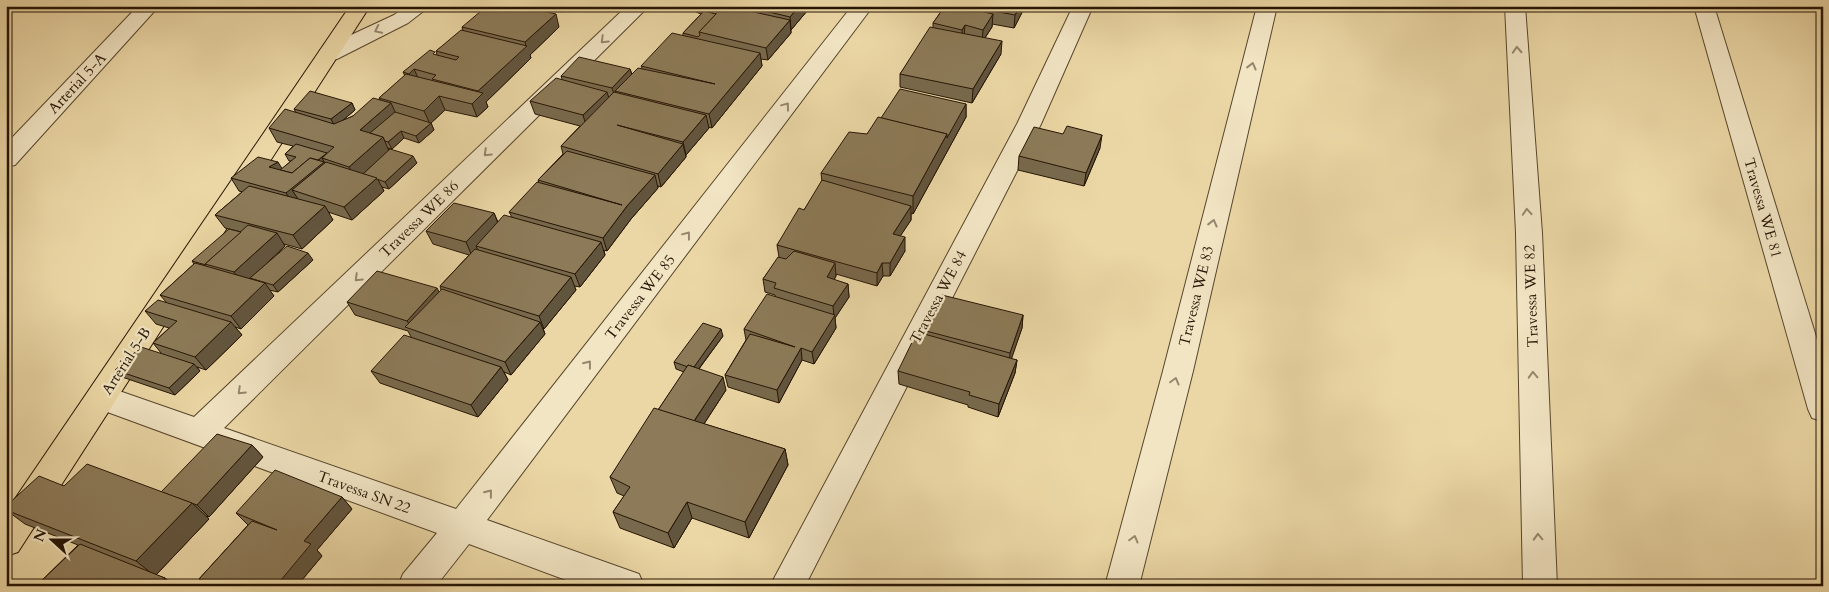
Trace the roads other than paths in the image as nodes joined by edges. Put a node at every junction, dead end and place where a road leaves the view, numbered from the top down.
1 (149, 6) edge
2 (360, 6) edge
3 (420, 6) edge
4 (639, 6) edge
5 (863, 6) edge
6 (1083, 6) edge
7 (1267, 6) edge
8 (1515, 6) edge
9 (1704, 6) edge
10 (329, 54) junction
11 (6, 159) edge
12 (102, 398) junction
13 (1823, 410) edge
14 (198, 433) junction
15 (462, 527) junction
16 (6, 541) edge
17 (414, 586) edge
18 (626, 586) edge
19 (787, 586) edge
20 (1122, 586) edge
21 (1540, 586) edge

1 - 11 street, Arterial 5-A
2 - 10 main road, Arterial 5-B
3 -> 10 street
4 -> 14 street, Travessa WE 86
15 -> 5 street, Travessa WE 85
6 - 19 street, Travessa WE 84
20 -> 7 street, Travessa WE 83
21 -> 8 street, Travessa WE 82
9 - 13 street, Travessa WE 81
10 - 12 main road, Arterial 5-B
12 - 14 street, Travessa SN 22
12 - 16 main road, Arterial 5-B
14 - 15 street, Travessa SN 22
15 - 17 street, Travessa WE 85
15 - 18 street, Travessa SN 22

